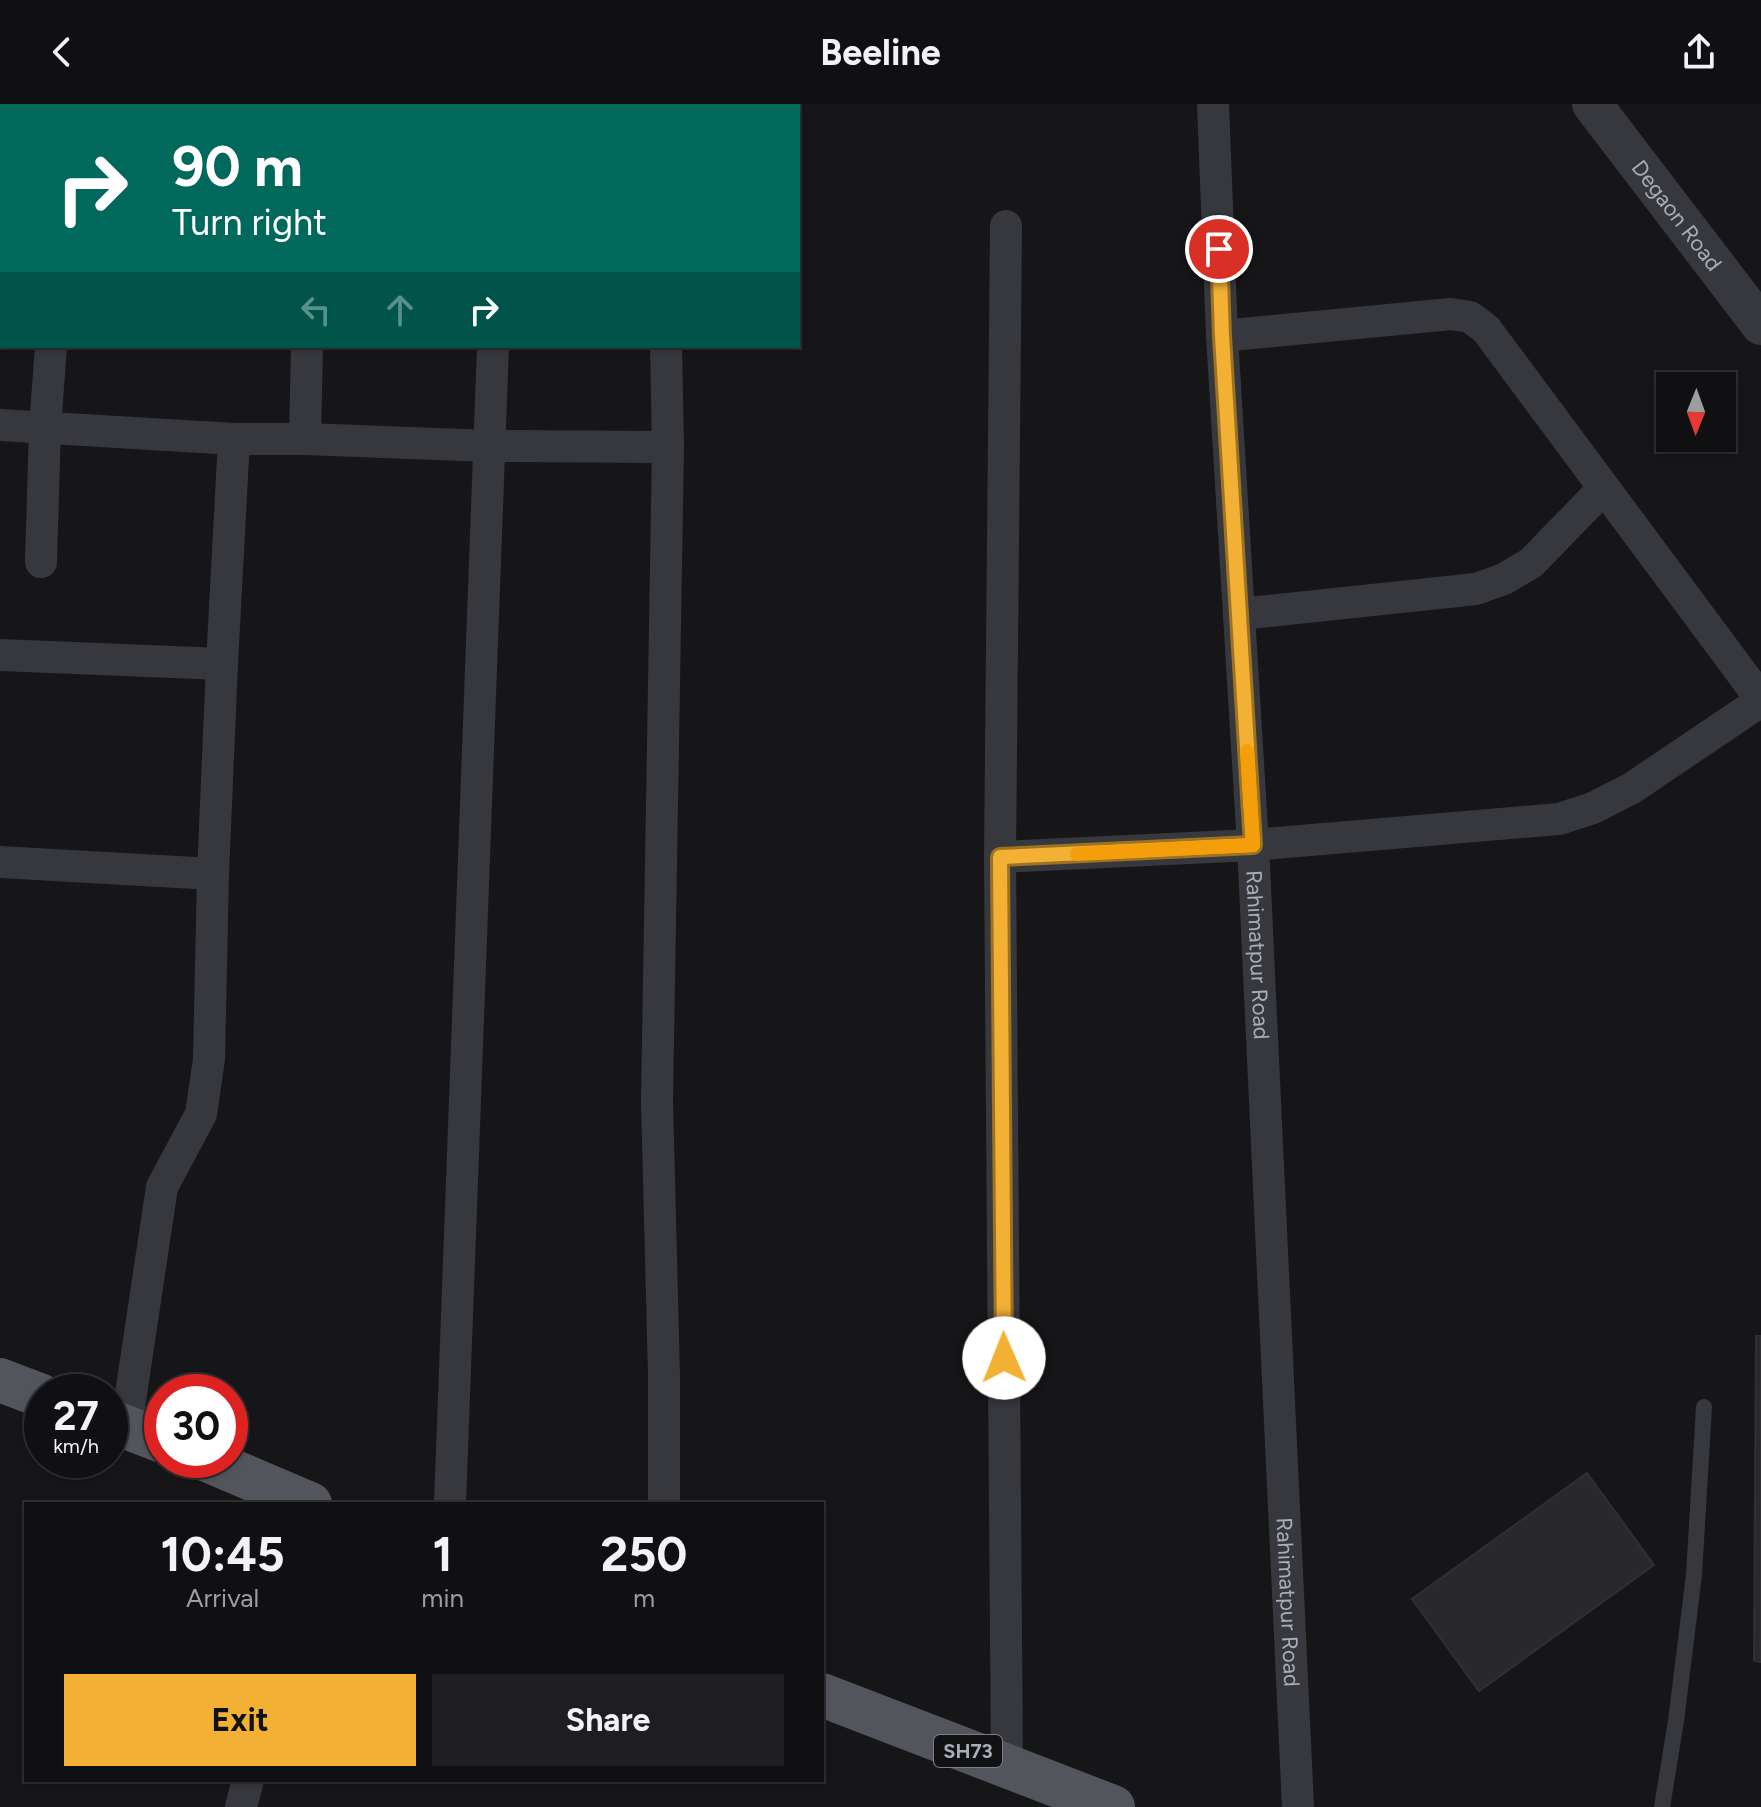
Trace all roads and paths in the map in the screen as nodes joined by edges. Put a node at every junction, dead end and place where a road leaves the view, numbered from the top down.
1 (1213, 104) edge
2 (1592, 104) edge
3 (1006, 226) dead end
4 (1761, 325) edge
5 (1222, 336) junction
6 (51, 348) edge
7 (307, 348) edge
8 (493, 348) edge
9 (666, 348) edge
10 (0, 425) edge
11 (45, 428) junction
12 (234, 439) junction
13 (305, 439) junction
14 (489, 446) junction
15 (668, 447) junction
16 (1604, 488) junction
17 (41, 562) dead end
18 (1240, 614) junction
19 (0, 655) edge
20 (222, 664) junction
21 (1761, 700) edge
22 (1253, 845) junction
23 (1000, 857) junction
24 (0, 862) edge
25 (213, 874) junction
26 (0, 1380) edge
27 (24, 1389) edge
28 (1704, 1407) dead end
29 (133, 1429) edge
30 (248, 1478) edge
31 (305, 1502) edge
32 (450, 1502) edge
33 (664, 1502) edge
34 (824, 1696) edge
35 (1007, 1766) junction
36 (247, 1782) edge
37 (241, 1807) edge
38 (1113, 1807) edge
39 (1298, 1807) edge
40 (1662, 1807) edge

1 - 5 street, Rahimatpur Road
2 - 4 street, Degaon Road
3 - 23 street
5 - 16 street
5 - 18 street, Rahimatpur Road
6 - 11 street
7 - 13 street
8 - 14 street
9 - 15 street
10 - 11 street
11 - 12 street
11 - 17 street
12 - 13 street
12 - 20 street
13 - 14 street
14 - 15 street
14 - 32 street
15 - 33 street
16 - 18 street
16 - 21 street
18 - 22 street, Rahimatpur Road
19 - 20 street
20 - 25 street
21 - 22 street
22 - 23 street
22 - 39 street, Rahimatpur Road
23 - 35 street
24 - 25 street
25 - 29 street
26 - 27 main road
28 - 40 lane
30 - 31 main road
34 - 35 main road, SH73
35 - 38 main road, SH73
36 - 37 street

